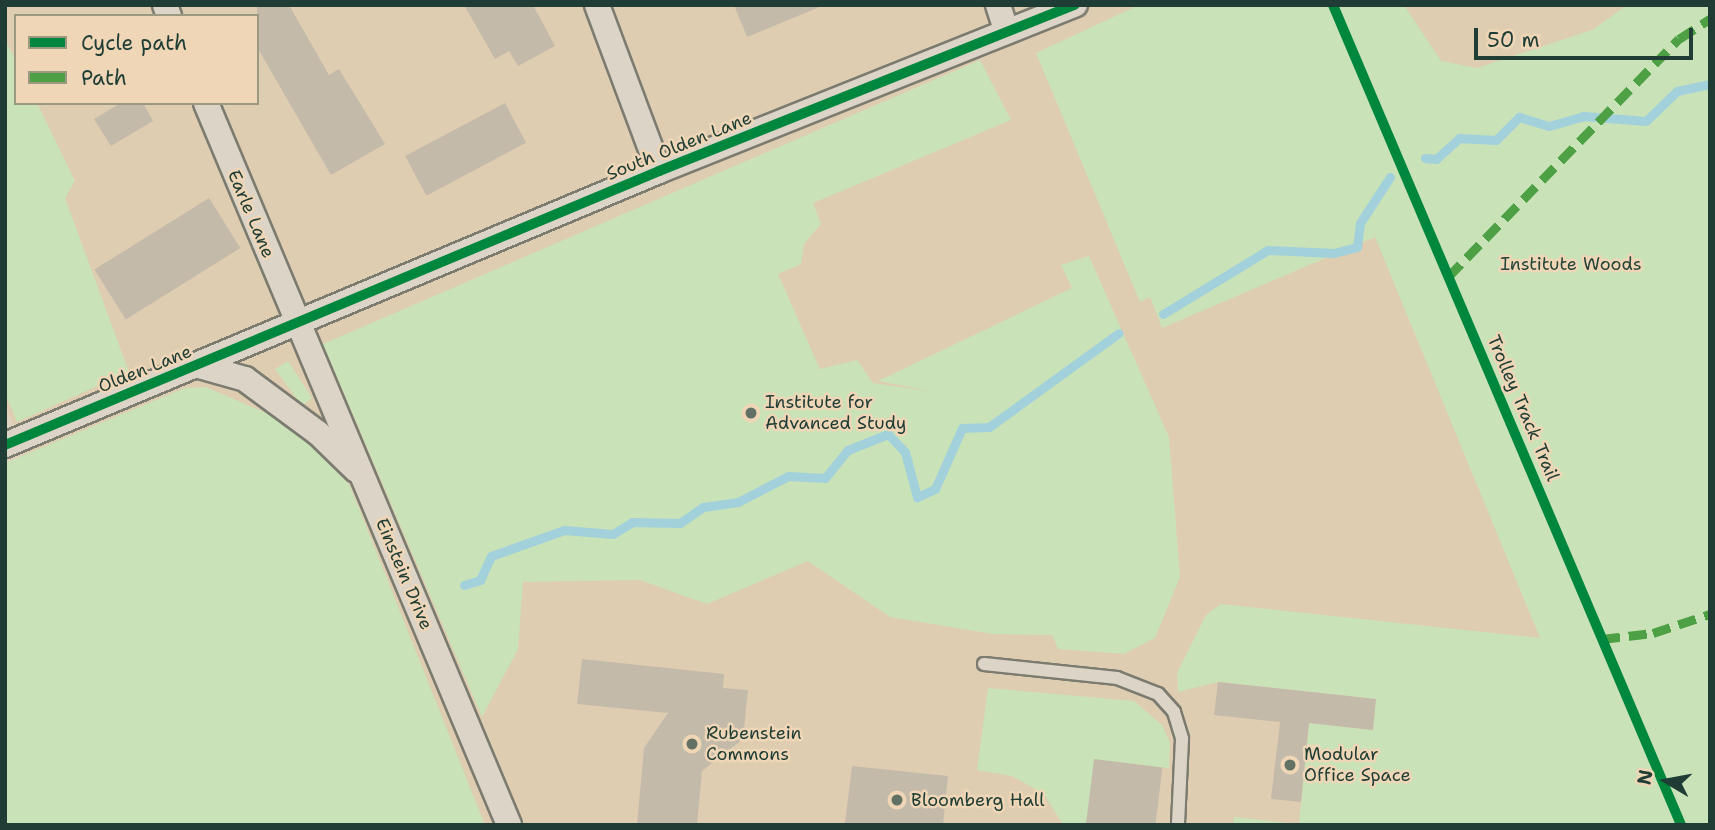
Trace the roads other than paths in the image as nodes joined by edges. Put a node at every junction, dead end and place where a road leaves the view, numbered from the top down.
1 (597, 5) edge
2 (998, 5) edge
3 (1075, 5) edge
4 (1007, 32) junction
5 (207, 105) edge
6 (659, 172) junction
7 (297, 324) junction
8 (199, 366) junction
9 (5, 445) edge
10 (365, 478) junction
11 (984, 664) dead end
12 (509, 825) edge
13 (1178, 825) edge

1 - 6 street
2 - 4 street
3 - 4 street, South Olden Lane
4 - 6 street, South Olden Lane
5 - 7 street, Earle Lane
6 - 7 street, South Olden Lane
7 - 8 street, Olden Lane
7 - 10 street, Einstein Drive
8 - 9 street, Olden Lane
8 - 10 street
10 - 12 street, Einstein Drive
11 - 13 lane

